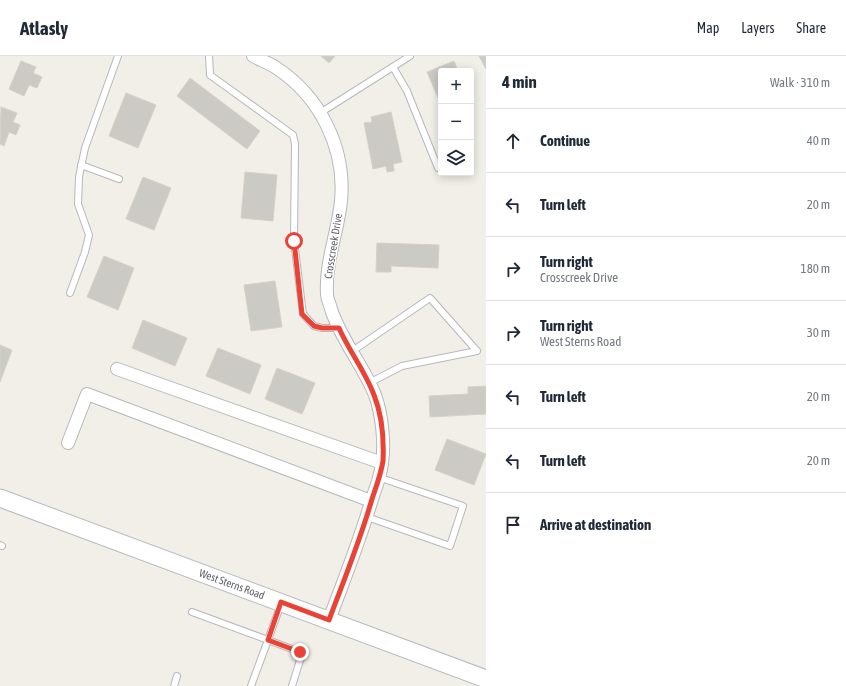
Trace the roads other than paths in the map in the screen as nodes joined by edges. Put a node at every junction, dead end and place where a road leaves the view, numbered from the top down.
1 (118, 56) edge
2 (209, 56) edge
3 (253, 56) edge
4 (410, 56) edge
5 (393, 67) junction
6 (320, 113) junction
7 (81, 166) junction
8 (438, 168) dead end
9 (119, 179) dead end
10 (70, 292) dead end
11 (339, 328) junction
12 (351, 352) junction
13 (117, 369) dead end
14 (369, 383) junction
15 (68, 443) dead end
16 (382, 463) junction
17 (378, 477) junction
18 (0, 498) edge
19 (372, 501) junction
20 (367, 518) junction
21 (281, 602) junction
22 (192, 612) dead end
23 (329, 620) junction
24 (268, 640) junction
25 (177, 676) dead end
26 (486, 679) edge
27 (174, 686) edge
28 (251, 686) edge
29 (292, 686) edge

1 - 7 lane
2 - 11 lane
3 - 6 street, Crosscreek Drive
4 - 5 lane
5 - 6 lane
5 - 8 lane
6 - 11 street, Crosscreek Drive
7 - 9 lane
7 - 10 lane
11 - 12 street, Crosscreek Drive
12 - 14 street, Crosscreek Drive
12 - 14 lane
13 - 16 street
14 - 16 street, Crosscreek Drive
15 - 19 street
16 - 17 street, Crosscreek Drive
17 - 19 street, Crosscreek Drive
17 - 20 lane
18 - 21 main road, West Sterns Road
19 - 20 street, Crosscreek Drive
20 - 23 street, Crosscreek Drive
21 - 23 main road, West Sterns Road
21 - 24 lane
22 - 24 lane
23 - 26 main road, West Sterns Road
24 - 28 lane
24 - 29 lane
25 - 27 lane

